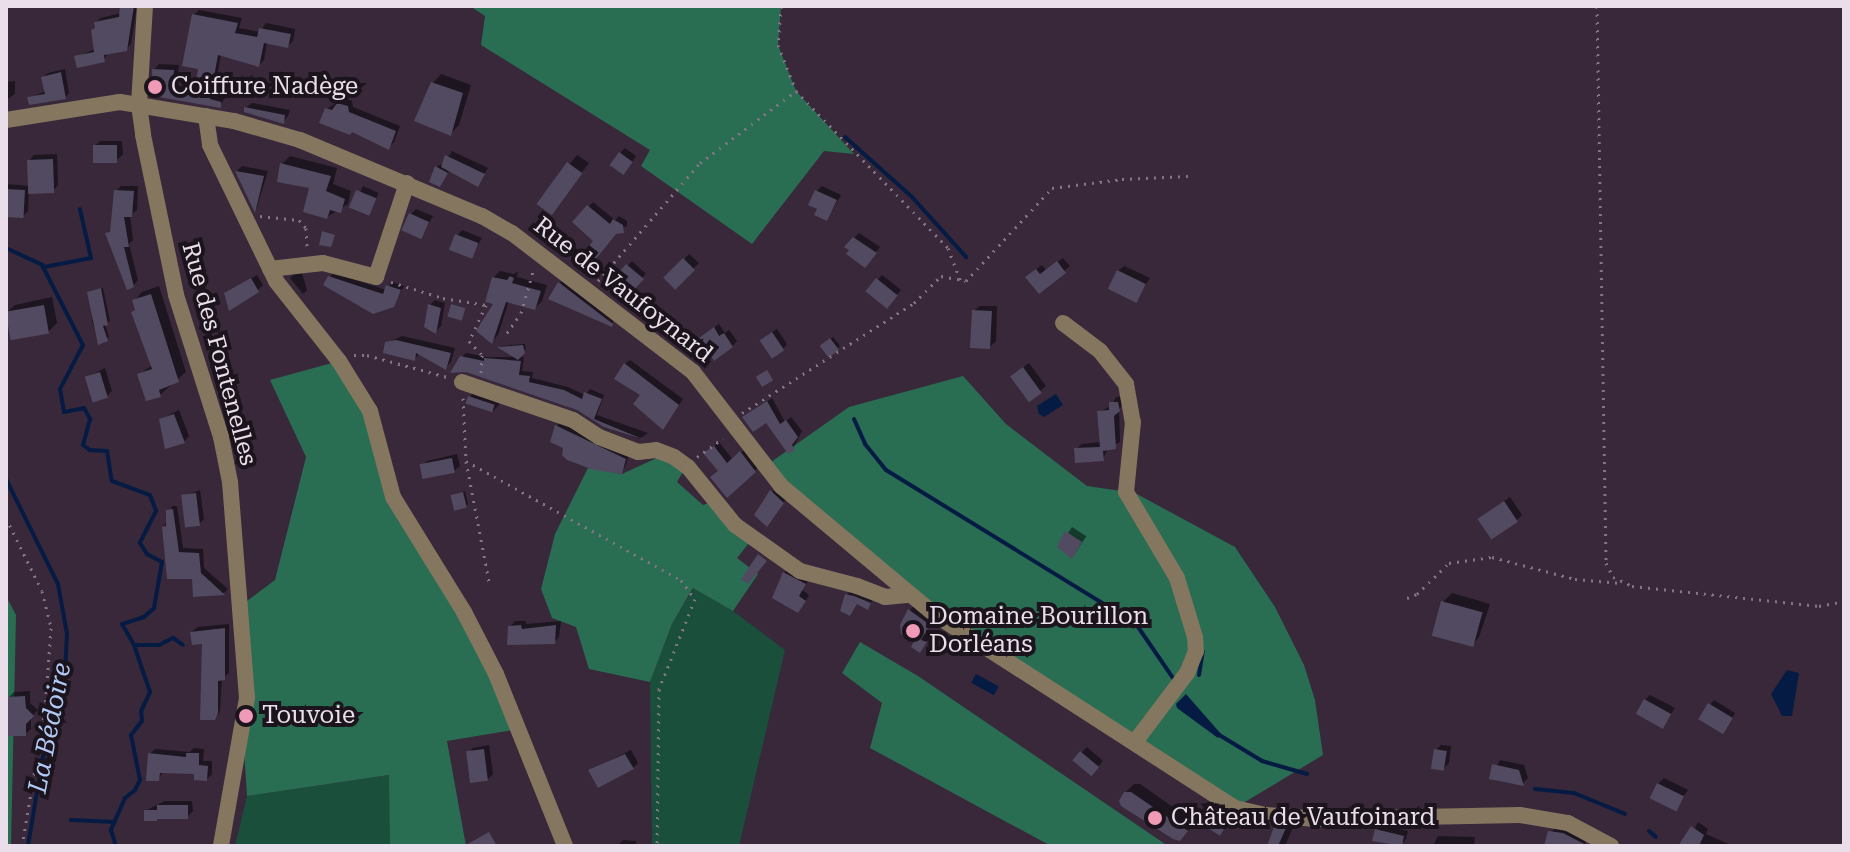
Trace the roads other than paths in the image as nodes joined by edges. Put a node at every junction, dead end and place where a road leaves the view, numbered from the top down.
1 (145, 6) edge
2 (139, 105) junction
3 (206, 116) junction
4 (6, 120) edge
5 (407, 183) junction
6 (270, 269) junction
7 (1063, 323) dead end
8 (462, 382) road end
9 (910, 595) junction
10 (1135, 742) junction
11 (221, 846) edge
12 (565, 846) edge
13 (1611, 846) edge

1 - 2 street, Rue des Fontenelles
2 - 3 street, Rue de Vaufoynard
2 - 4 street
2 - 11 street, Rue des Fontenelles
3 - 5 street, Rue de Vaufoynard
3 - 6 street
5 - 6 street
5 - 9 street, Rue de Vaufoynard
6 - 12 street
7 - 10 street
8 - 9 street
9 - 10 street, Rue de Vaufoynard
10 - 13 street, Rue de Vaufoynard

